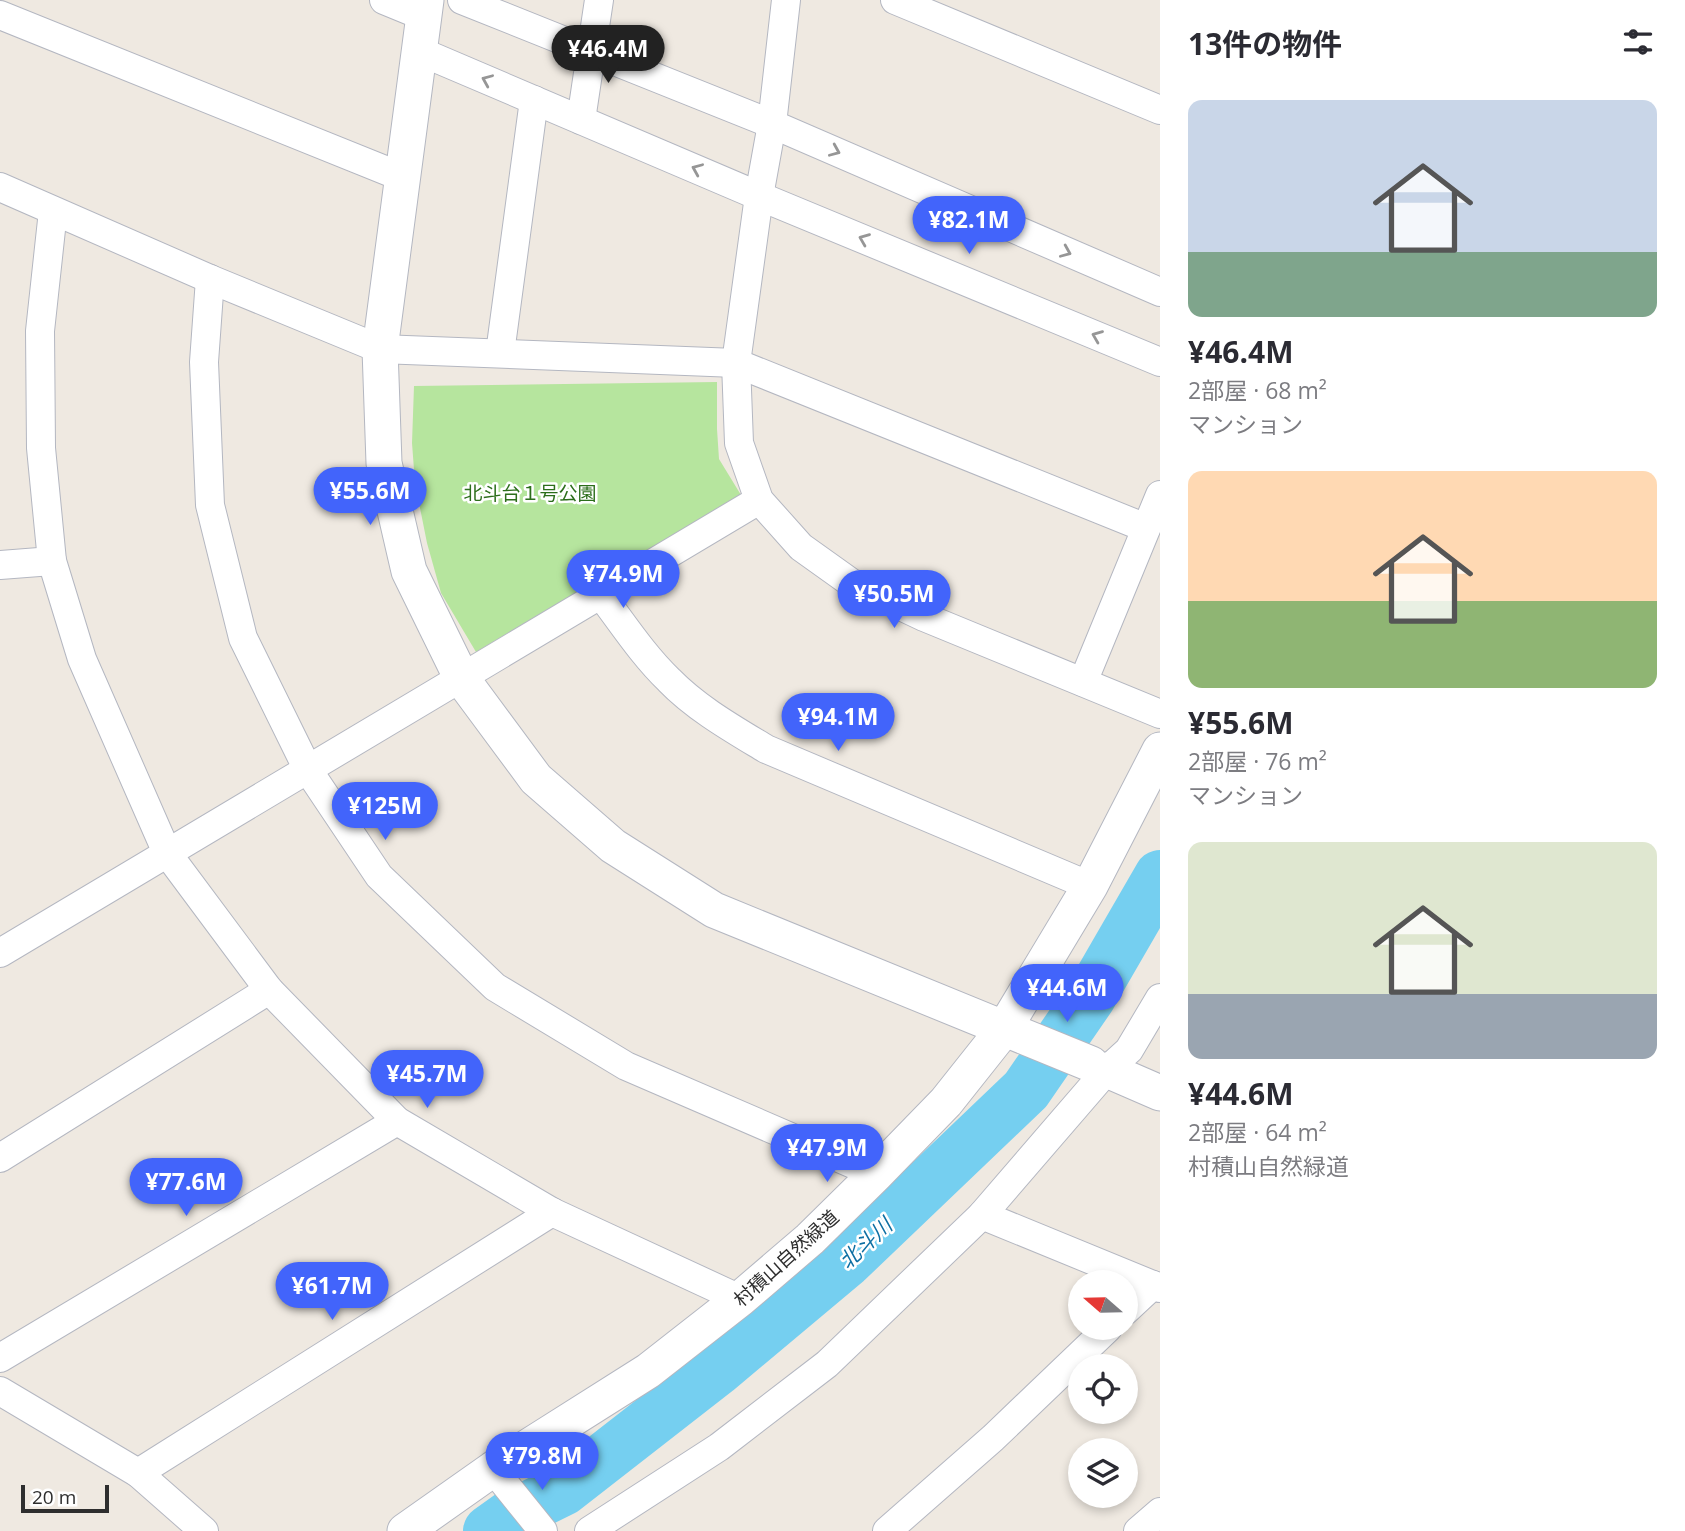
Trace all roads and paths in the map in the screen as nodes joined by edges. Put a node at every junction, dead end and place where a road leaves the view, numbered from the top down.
1 (384, 0) edge
2 (462, 0) edge
3 (599, 0) edge
4 (786, 0) edge
5 (895, 0) edge
6 (424, 8) edge
7 (0, 16) edge
8 (419, 51) junction
9 (591, 52) junction
10 (534, 100) junction
11 (1160, 110) edge
12 (581, 120) junction
13 (772, 124) junction
14 (402, 177) junction
15 (0, 187) edge
16 (760, 196) junction
17 (53, 211) junction
18 (210, 279) junction
19 (1160, 292) edge
20 (380, 349) junction
21 (500, 352) junction
22 (1160, 362) edge
23 (736, 363) junction
24 (1160, 495) edge
25 (759, 500) junction
26 (1146, 528) junction
27 (52, 561) junction
28 (0, 565) edge
29 (601, 595) junction
30 (462, 679) junction
31 (1083, 682) junction
32 (1160, 713) edge
33 (1160, 750) edge
34 (308, 770) junction
35 (167, 853) junction
36 (1090, 886) junction
37 (0, 953) edge
38 (269, 990) junction
39 (1160, 998) edge
40 (1013, 1032) junction
41 (1099, 1067) junction
42 (1160, 1093) edge
43 (397, 1121) junction
44 (0, 1158) edge
45 (876, 1174) junction
46 (552, 1212) junction
47 (982, 1214) junction
48 (1156, 1287) edge
49 (740, 1299) junction
50 (1138, 1301) edge
51 (1095, 1340) edge
52 (0, 1358) edge
53 (0, 1391) edge
54 (138, 1474) junction
55 (499, 1476) junction
56 (1160, 1513) edge
57 (204, 1531) edge
58 (405, 1531) edge
59 (542, 1531) edge
60 (589, 1531) edge
61 (887, 1531) edge
62 (1138, 1531) edge

1 - 6 street
2 - 9 street
3 - 9 street
4 - 13 street
5 - 11 street
6 - 8 street
7 - 14 street
10 -> 8 street
8 - 14 street
9 - 12 street
9 - 13 street
10 - 12 street
10 - 21 street
16 -> 12 street
13 - 16 street
13 -> 19 street
14 - 20 street
15 - 17 street
22 -> 16 street
16 - 23 street
17 - 18 street
17 - 27 street
18 - 20 street
18 - 34 street
20 - 21 street
20 - 30 street
21 - 23 street
23 - 25 street
23 - 26 street
24 - 26 street
25 - 29 street
25 - 31 street
26 - 31 street
27 - 28 street
27 - 35 street
29 - 30 street
29 - 36 street
30 - 34 street
30 - 40 street
31 - 32 street
33 - 36 street, 村積山自然緑道
34 - 35 street
34 - 45 street
35 - 37 street
35 - 38 street
36 - 40 street, 村積山自然緑道
38 - 43 street
38 - 44 street
39 - 41 street
40 - 41 street
40 - 45 street, 村積山自然緑道
41 - 42 street
41 - 47 street
43 - 46 street
43 - 52 street
45 - 49 street, 村積山自然緑道
46 - 49 street
46 - 54 street
47 - 48 street
47 - 60 street
48 - 50 street
49 - 55 street, 村積山自然緑道
51 - 61 street
53 - 54 street
54 - 57 street
55 - 58 street, 村積山自然緑道
55 - 59 street
56 - 62 street

